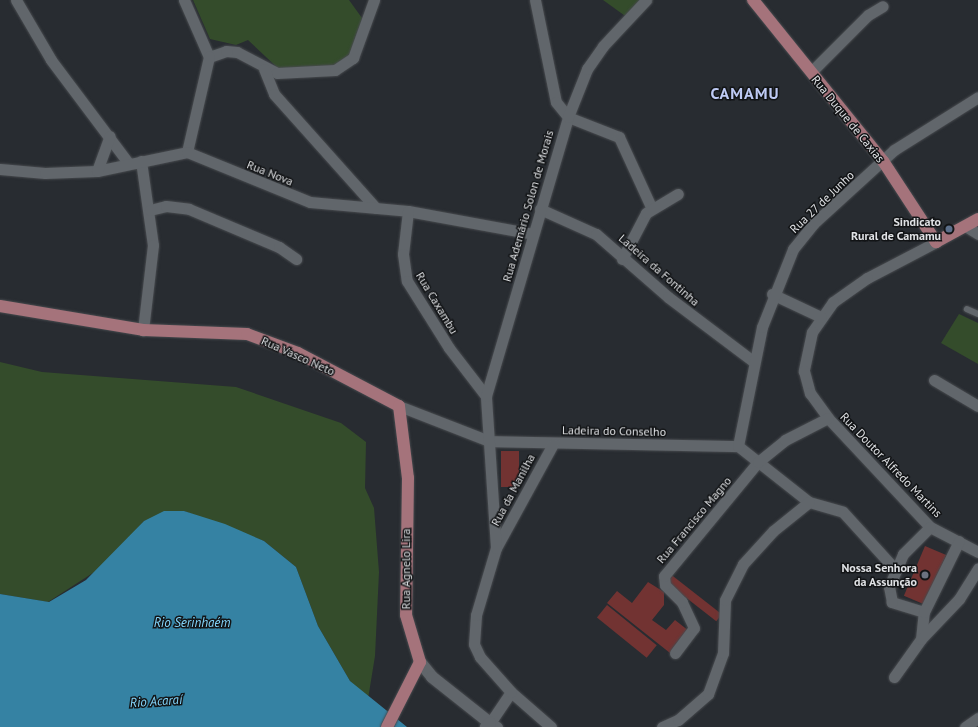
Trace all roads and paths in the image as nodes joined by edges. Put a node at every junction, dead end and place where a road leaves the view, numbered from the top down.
1 (16, 0) edge
2 (184, 0) edge
3 (374, 0) edge
4 (535, 0) edge
5 (646, 0) edge
6 (753, 0) edge
7 (882, 6) dead end
8 (209, 57) junction
9 (264, 69) junction
10 (811, 72) junction
11 (978, 97) edge
12 (568, 117) junction
13 (110, 136) junction
14 (187, 152) junction
15 (883, 161) junction
16 (141, 162) junction
17 (129, 164) junction
18 (0, 169) edge
19 (97, 170) junction
20 (678, 194) dead end
21 (376, 208) junction
22 (540, 209) junction
23 (652, 209) junction
24 (150, 210) junction
25 (408, 211) junction
26 (978, 219) edge
27 (967, 227) junction
28 (533, 234) junction
29 (978, 234) edge
30 (936, 242) junction
31 (622, 258) junction
32 (296, 259) dead end
33 (772, 294) junction
34 (0, 306) edge
35 (967, 309) dead end
36 (978, 314) edge
37 (821, 317) junction
38 (144, 330) junction
39 (753, 361) junction
40 (934, 380) dead end
41 (486, 396) junction
42 (399, 406) junction
43 (978, 406) edge
44 (828, 418) junction
45 (490, 441) junction
46 (553, 444) junction
47 (738, 446) junction
48 (758, 462) junction
49 (809, 502) junction
50 (930, 527) junction
51 (959, 541) junction
52 (496, 548) junction
53 (978, 552) edge
54 (894, 568) junction
55 (978, 568) edge
56 (924, 612) junction
57 (921, 639) junction
58 (675, 653) dead end
59 (420, 662) junction
60 (894, 678) dead end
61 (511, 692) junction
62 (978, 718) edge
63 (491, 726) edge
64 (387, 727) edge
65 (551, 727) edge
66 (662, 727) edge
67 (965, 727) edge

1 - 13 street
2 - 8 street
3 - 9 street
4 - 12 street
5 - 12 street, Rua Ademário Solon de Morais
6 - 10 main road, Rua Duque de Caxias
7 - 10 street
8 - 9 street
8 - 14 street
9 - 21 street
10 - 15 main road, Rua Duque de Caxias
11 - 15 street, Rua 27 de Junho
12 - 22 street, Rua Ademário Solon de Morais
12 - 23 street
13 - 17 street
13 - 19 street
14 - 16 street
14 - 21 street, Rua Nova
15 - 30 main road, Rua Duque de Caxias
15 - 33 street, Rua 27 de Junho
16 - 17 street
16 - 24 street
17 - 19 street
18 - 19 street
20 - 23 street
21 - 25 street, Rua Nova
22 - 28 street, Rua Ademário Solon de Morais
22 - 31 street, Ladeira da Fontinha
23 - 31 street
24 - 32 street
24 - 38 street
25 - 28 street, Rua Nova
25 - 41 street, Rua Caxambu
26 - 27 main road
27 - 29 street
27 - 30 main road
28 - 41 street, Rua Ademário Solon de Morais
30 - 37 street, Rua Doutor Alfredo Martins
31 - 39 street, Ladeira da Fontinha
33 - 37 street
33 - 39 street, Rua 27 de Junho
34 - 38 main road, Rua Vasco Neto
35 - 36 lane
37 - 44 street, Rua Doutor Alfredo Martins
38 - 42 main road, Rua Vasco Neto
39 - 47 street, Rua 27 de Junho
40 - 43 street
41 - 45 street, Rua Ademário Solon de Morais
42 - 45 street, Rua Vasco Neto
42 - 59 main road, Rua Agnelo Lira
44 - 48 street
44 - 50 street, Rua Doutor Alfredo Martins
45 - 46 street, Ladeira do Conselho
45 - 52 street, Rua da Manilha
46 - 47 street, Ladeira do Conselho
46 - 52 street, Rua da Manilha
47 - 48 street
48 - 49 street
48 - 58 street, Rua Francisco Magno
49 - 54 street
49 - 66 street
50 - 51 street, Rua Doutor Alfredo Martins
50 - 54 street
51 - 53 street, Rua Doutor Alfredo Martins
51 - 56 street
52 - 61 street, Rua da Manilha
54 - 56 street
55 - 57 street
56 - 57 street
57 - 60 street
59 - 63 street, Rua Agnelo Lira
59 - 64 main road
61 - 63 street
61 - 65 street, Rua da Manilha
62 - 67 street

